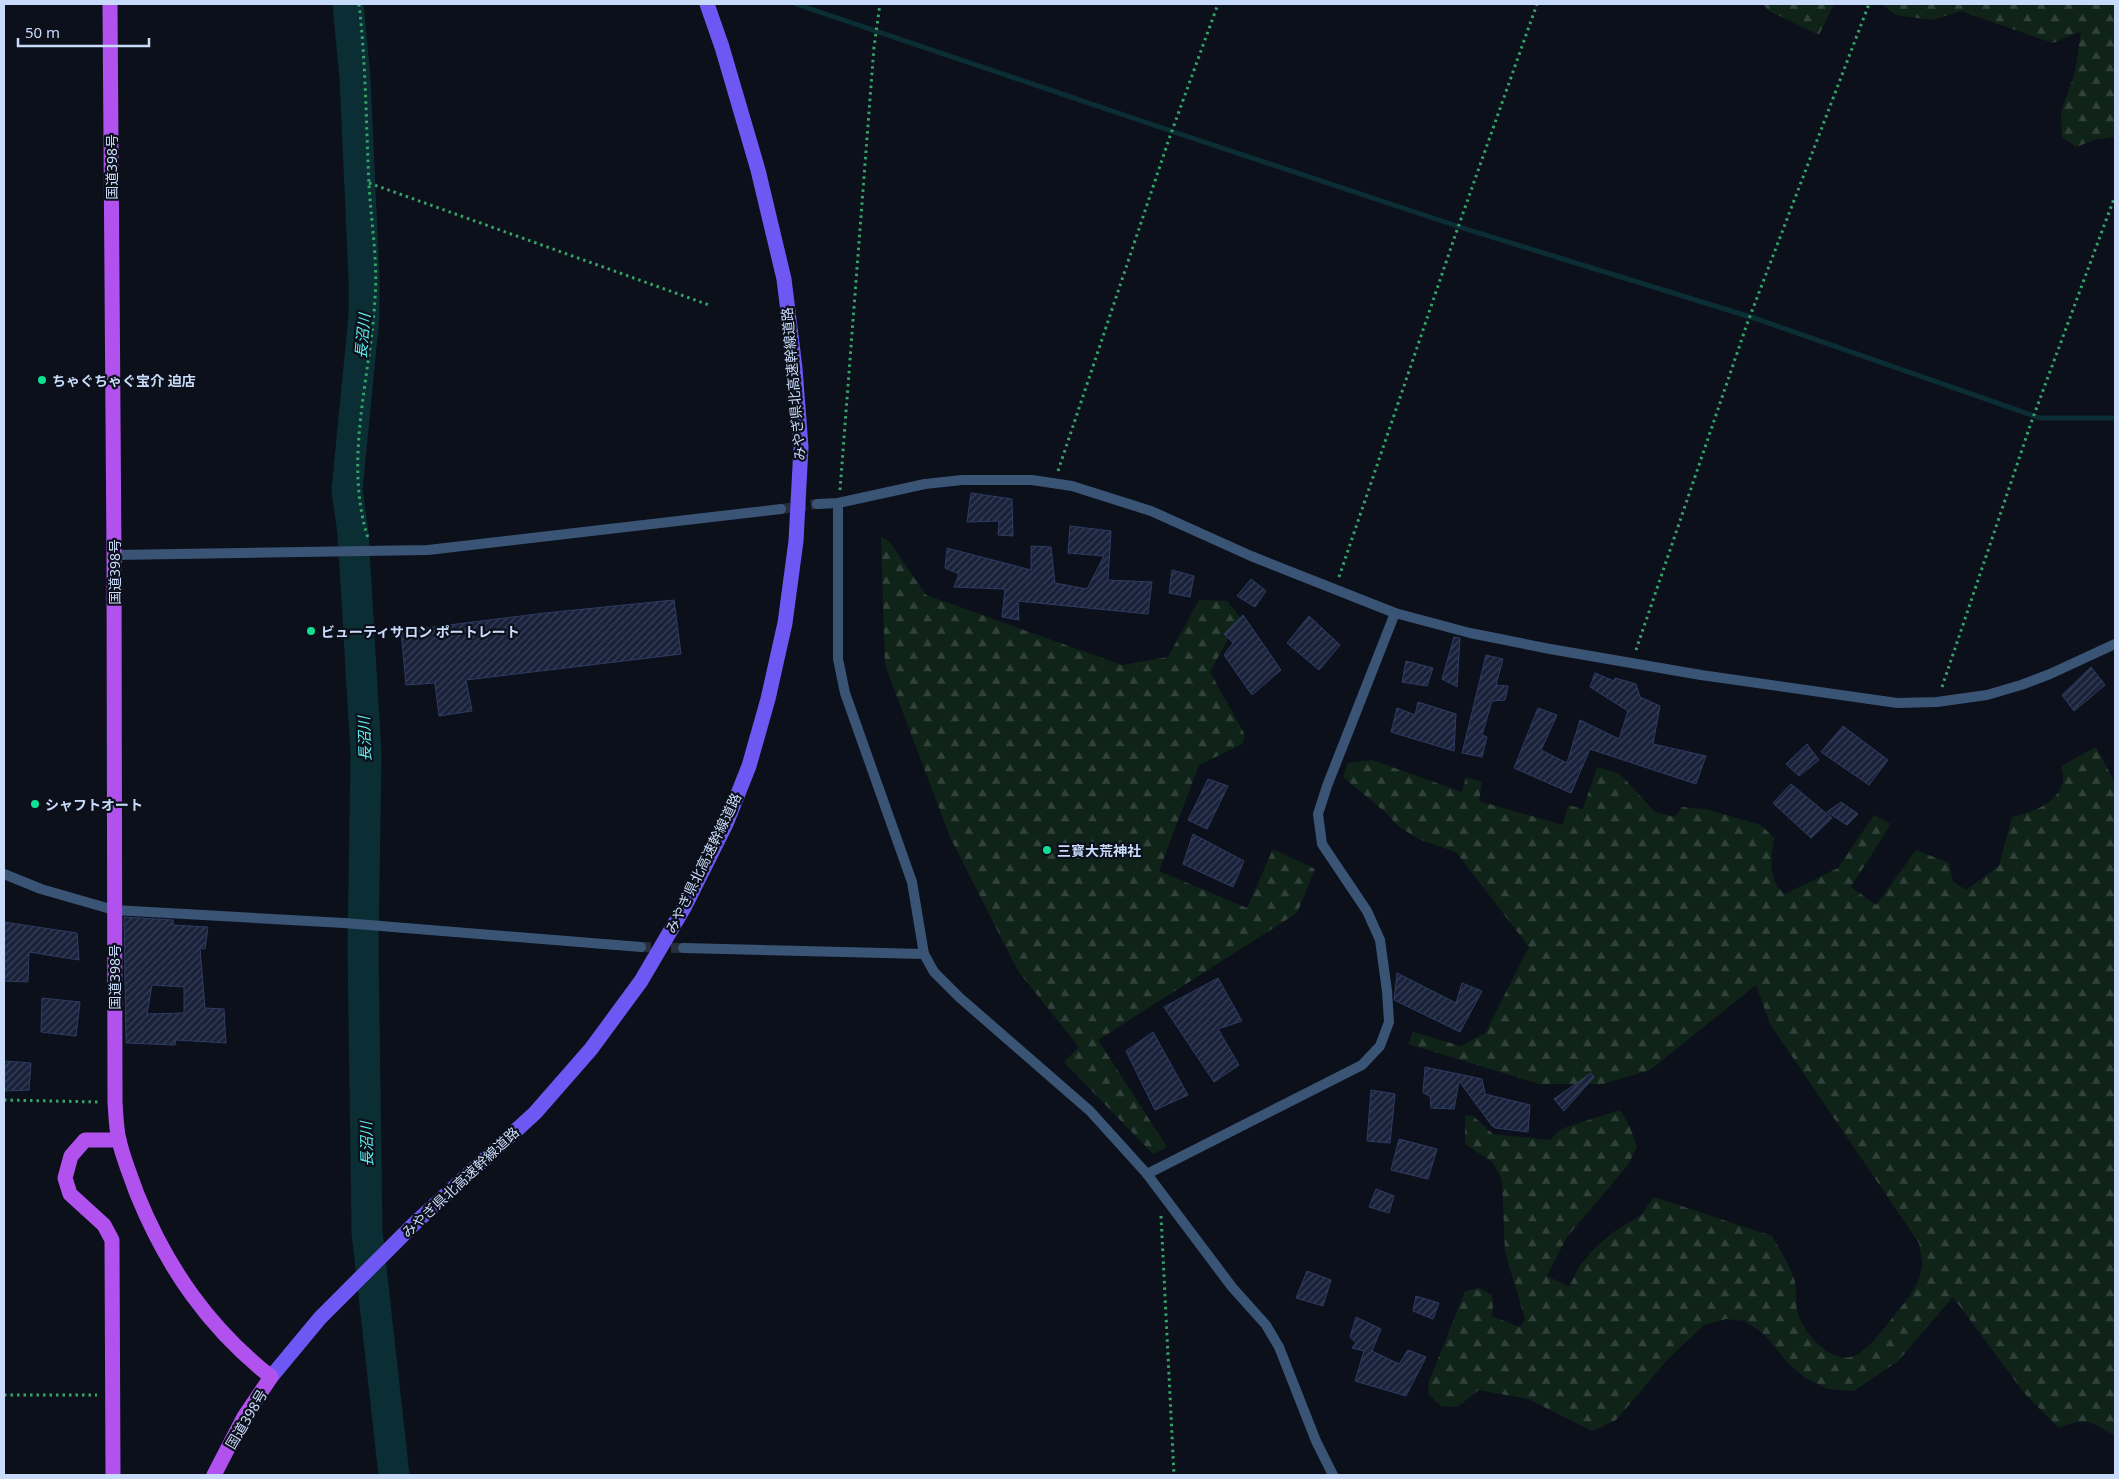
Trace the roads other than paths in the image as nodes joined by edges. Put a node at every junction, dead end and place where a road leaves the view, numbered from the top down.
1 (110, 4) edge
2 (707, 4) edge
3 (838, 503) junction
4 (817, 504) tunnel mouth
5 (781, 510) tunnel mouth
6 (114, 555) junction
7 (1396, 613) junction
8 (2115, 644) edge
9 (4, 874) edge
10 (114, 910) junction
11 (641, 947) tunnel mouth
12 (683, 948) tunnel mouth
13 (924, 954) junction
14 (119, 1140) junction
15 (1147, 1174) junction
16 (271, 1377) junction
17 (113, 1475) edge
18 (214, 1475) edge
19 (1333, 1475) edge

1 - 6 highway, 国道398号
2 - 16 main road, みやぎ県北高速幹線道路
3 - 4 street
3 - 7 street
3 - 13 street
5 - 6 street
6 - 10 highway, 国道398号
7 - 8 street
7 - 15 street
9 - 10 street
10 - 11 street
10 - 14 highway, 国道398号
12 - 13 street
13 - 15 street
14 - 16 highway, 国道398号
14 - 17 highway
15 - 19 street
16 - 18 highway, 国道398号

